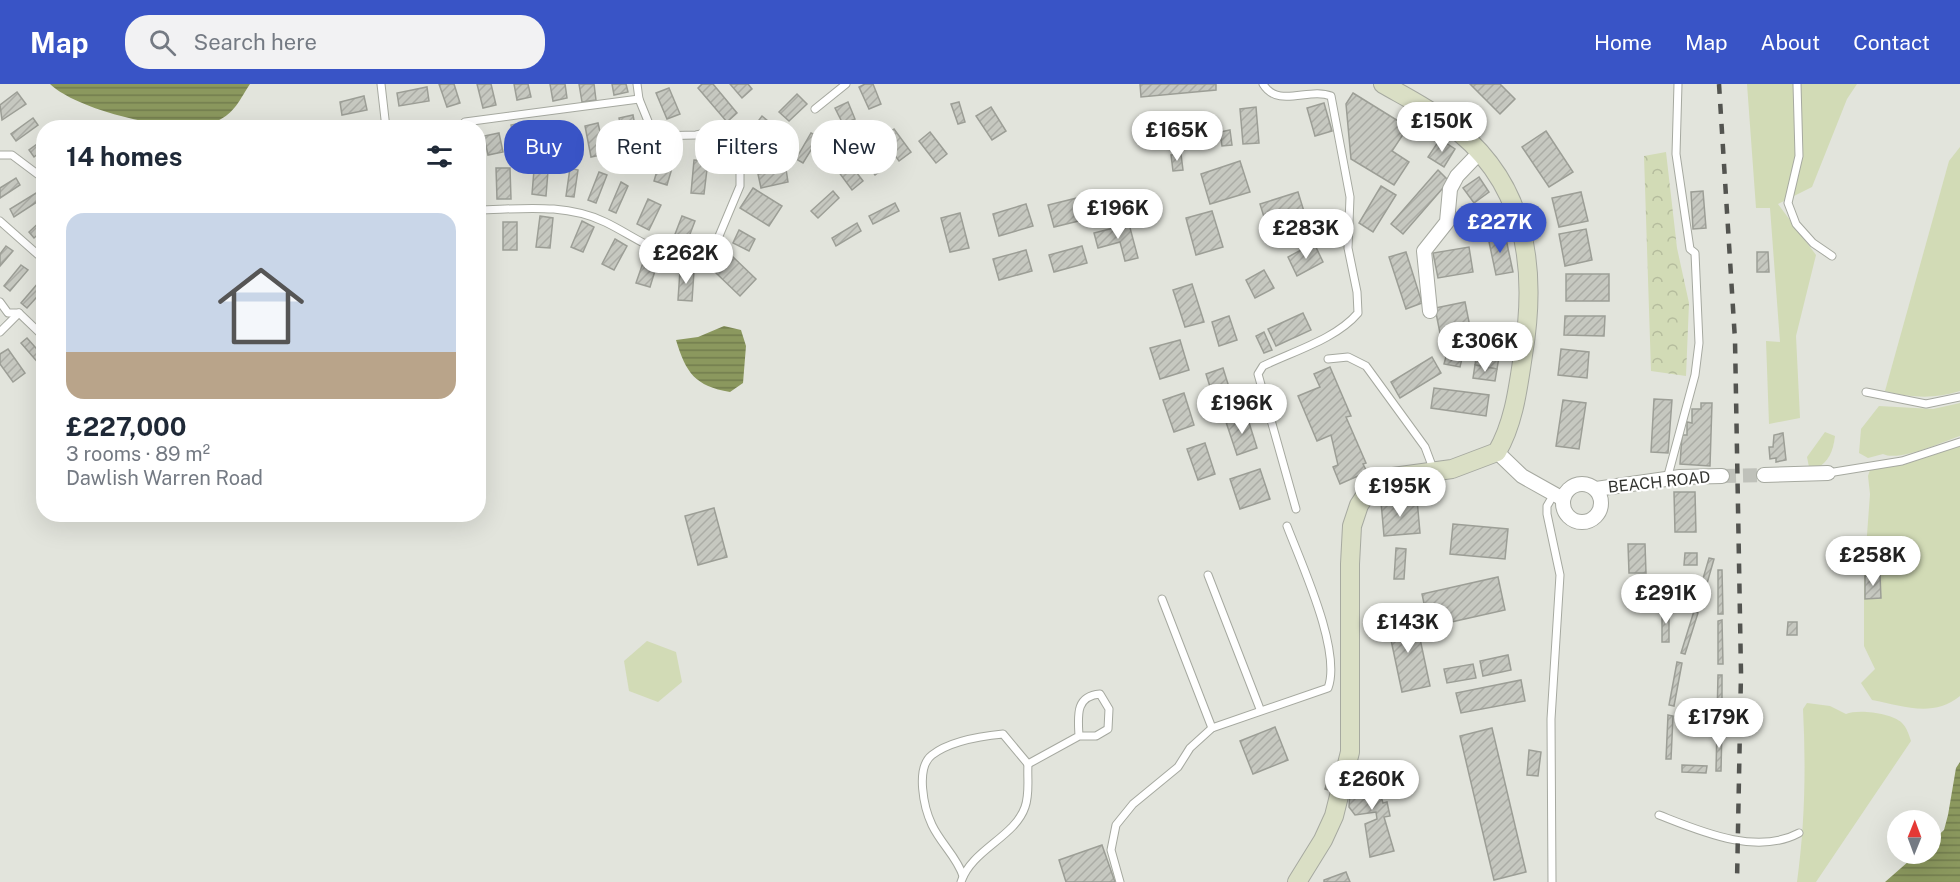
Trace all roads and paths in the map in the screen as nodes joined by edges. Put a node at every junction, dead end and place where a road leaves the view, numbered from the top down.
1 (381, 84) edge
2 (637, 84) edge
3 (846, 84) edge
4 (1263, 84) edge
5 (1383, 84) edge
6 (1678, 84) edge
7 (1797, 84) edge
8 (639, 99) junction
9 (815, 109) dead end
10 (385, 120) edge
11 (480, 120) edge
12 (1480, 152) junction
13 (0, 155) edge
14 (36, 173) edge
15 (486, 210) edge
16 (0, 221) edge
17 (36, 253) edge
18 (1832, 256) dead end
19 (0, 302) edge
20 (1430, 311) dead end
21 (19, 313) junction
22 (36, 329) edge
23 (0, 332) edge
24 (1328, 359) dead end
25 (1866, 392) dead end
26 (1960, 398) edge
27 (1960, 442) edge
28 (1497, 452) junction
29 (1434, 471) junction
30 (1828, 473) joint
31 (1764, 475) tunnel mouth
32 (1722, 476) tunnel mouth
33 (1667, 479) junction
34 (1596, 489) junction
35 (1559, 497) junction
36 (1296, 509) dead end
37 (1287, 526) dead end
38 (1208, 575) dead end
39 (1161, 599) dead end
40 (1260, 709) junction
41 (1212, 728) junction
42 (1079, 736) junction
43 (1028, 764) junction
44 (1659, 814) dead end
45 (1799, 832) dead end
46 (962, 879) edge
47 (1120, 882) edge
48 (1297, 882) edge
49 (1552, 882) edge

1 - 10 lane
2 - 8 lane
3 - 9 lane
4 - 36 lane
5 - 12 street
6 - 33 lane
7 - 18 lane
8 - 11 lane
8 - 15 lane
12 - 20 street
12 - 28 street
13 - 14 lane
16 - 17 lane
19 - 21 lane
21 - 22 lane
21 - 23 lane
24 - 29 lane
25 - 26 lane
27 - 30 lane
28 - 29 street
28 - 35 street, BEACH ROAD
29 - 48 street
30 - 31 street
32 - 33 street, BEACH ROAD
33 - 34 street, BEACH ROAD
34 - 35 street, BEACH ROAD
34 - 35 street, BEACH ROAD
35 - 49 lane
37 - 40 lane
38 - 40 lane
39 - 41 lane
40 - 41 lane
41 - 47 lane
42 - 42 lane
42 - 43 lane
43 - 46 lane
43 - 46 lane
44 - 45 lane

